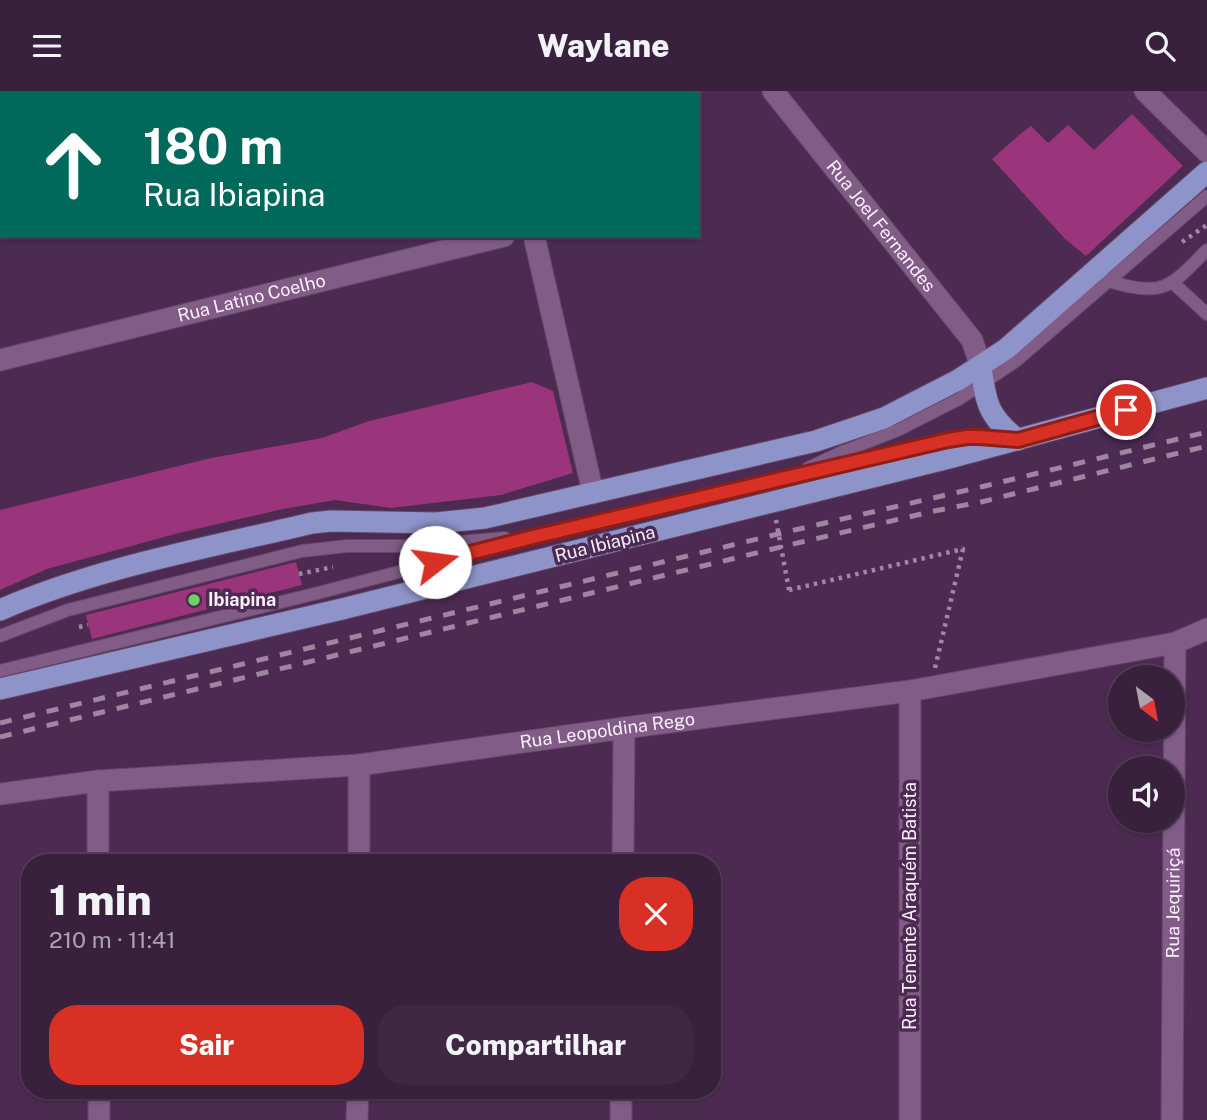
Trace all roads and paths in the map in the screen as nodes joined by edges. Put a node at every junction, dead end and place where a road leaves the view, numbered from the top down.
1 (773, 91) edge
2 (1145, 91) edge
3 (1207, 152) edge
4 (1207, 172) edge
5 (1207, 196) edge
6 (496, 238) edge
7 (534, 238) edge
8 (1207, 250) edge
9 (1099, 278) junction
10 (1172, 282) junction
11 (1207, 314) edge
12 (0, 360) edge
13 (982, 375) junction
14 (1207, 388) edge
15 (1018, 440) junction
16 (783, 480) junction
17 (593, 493) junction
18 (776, 520) dead end
19 (533, 537) junction
20 (333, 567) dead end
21 (299, 573) dead end
22 (0, 610) edge
23 (1207, 629) edge
24 (0, 636) edge
25 (1175, 643) junction
26 (0, 671) edge
27 (936, 687) junction
28 (0, 689) edge
29 (910, 691) junction
30 (624, 728) junction
31 (359, 765) junction
32 (98, 781) junction
33 (0, 794) edge
34 (98, 854) edge
35 (359, 854) edge
36 (623, 854) edge
37 (99, 1099) edge
38 (358, 1099) edge
39 (621, 1099) edge
40 (99, 1120) edge
41 (358, 1120) edge
42 (621, 1120) edge
43 (910, 1120) edge
44 (1172, 1120) edge

1 - 13 street, Rua Joel Fernandes
2 - 3 street
4 - 9 main road
5 - 9 lane
6 - 12 street, Rua Latino Coelho
7 - 17 street
8 - 10 lane
9 - 10 lane
9 - 13 main road
10 - 11 lane
13 - 15 main road
13 - 16 lane
13 - 17 main road
14 - 15 main road, Rua Ibiapina
15 - 16 lane
15 - 28 main road, Rua Ibiapina
16 - 19 lane
17 - 22 main road
18 - 27 path, bridge
19 - 24 lane
19 - 26 lane
20 - 21 path
23 - 25 street, Rua Leopoldina Rego
25 - 27 street, Rua Leopoldina Rego
25 - 44 street, Rua Jequiriçá
27 - 29 street, Rua Leopoldina Rego
29 - 30 street, Rua Leopoldina Rego
29 - 43 street, Rua Tenente Araquém Batista
30 - 31 street, Rua Leopoldina Rego
30 - 36 street
31 - 32 street, Rua Leopoldina Rego
31 - 35 street
32 - 33 street, Rua Leopoldina Rego
32 - 34 street
37 - 40 street
38 - 41 street
39 - 42 street

